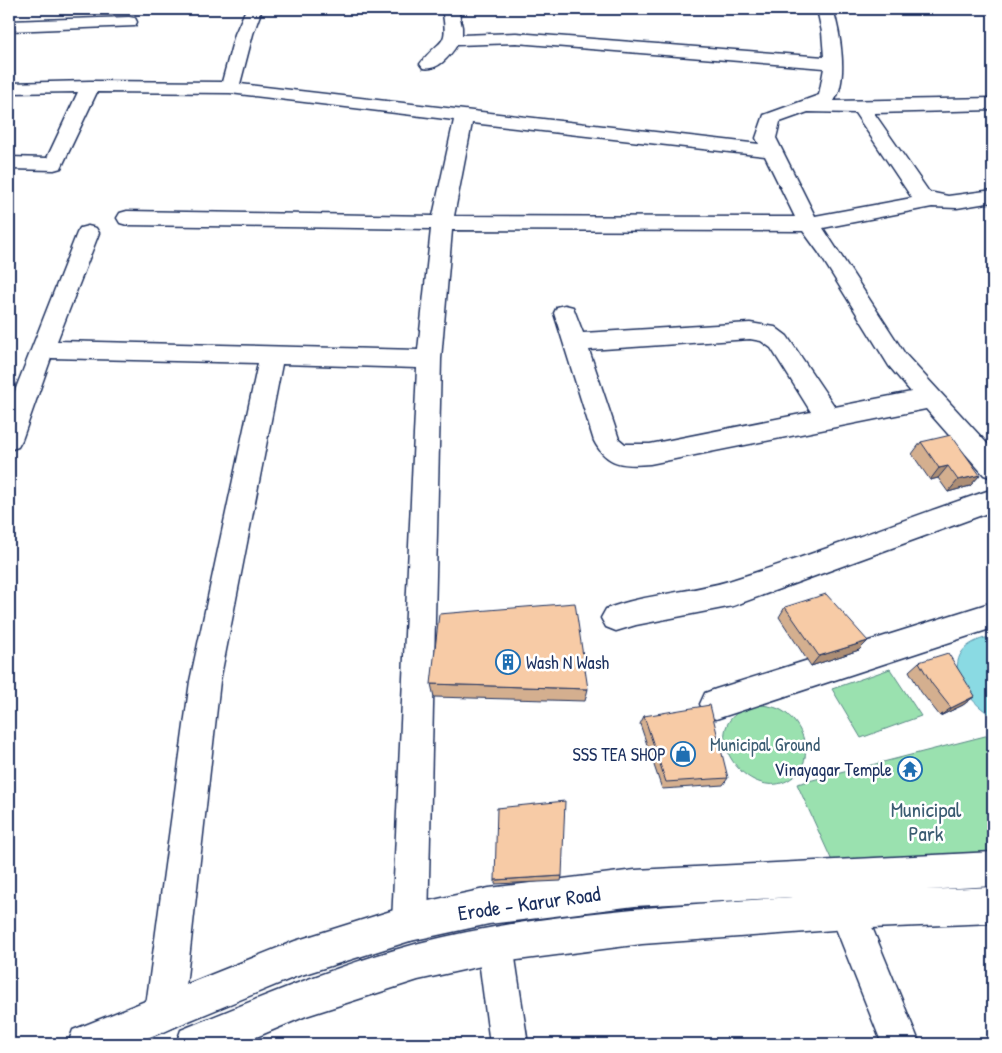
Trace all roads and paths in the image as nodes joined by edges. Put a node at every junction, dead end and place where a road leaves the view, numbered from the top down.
1 (254, 9) edge
2 (446, 9) edge
3 (825, 9) edge
4 (128, 22) dead end
5 (9, 26) edge
6 (452, 40) junction
7 (833, 63) junction
8 (429, 64) dead end
9 (90, 86) junction
10 (9, 88) edge
11 (230, 88) junction
12 (993, 104) edge
13 (807, 106) junction
14 (861, 108) junction
15 (464, 116) junction
16 (773, 151) junction
17 (9, 163) edge
18 (993, 196) edge
19 (930, 201) junction
20 (127, 218) dead end
21 (442, 223) junction
22 (808, 224) junction
23 (88, 233) dead end
24 (565, 313) dead end
25 (574, 342) junction
26 (42, 349) junction
27 (272, 355) junction
28 (429, 359) junction
29 (931, 398) junction
30 (828, 417) junction
31 (9, 440) edge
32 (993, 468) edge
33 (993, 500) edge
34 (993, 615) edge
35 (616, 618) dead end
36 (716, 704) dead end
37 (993, 869) edge
38 (993, 905) edge
39 (847, 911) junction
40 (410, 924) junction
41 (495, 945) junction
42 (164, 1013) junction
43 (87, 1044) edge
44 (195, 1044) edge
45 (509, 1044) edge
46 (901, 1044) edge

1 - 11 street
2 - 6 street
3 - 7 street
4 - 5 street
6 - 7 street
6 - 8 street
7 - 13 street
9 - 10 street
9 - 11 street
9 - 17 street
11 - 15 street
12 - 14 street
13 - 14 street
13 - 16 street
14 - 19 street
15 - 16 street
15 - 21 street
16 - 22 street
18 - 19 street
19 - 22 street
20 - 21 street
21 - 22 street
21 - 28 street
22 - 29 street
23 - 26 street
24 - 25 street
25 - 30 street
25 - 30 street
26 - 27 street
26 - 31 street
27 - 28 street
27 - 42 street
28 - 40 street
29 - 30 street
29 - 32 street
33 - 35 street
34 - 36 street
37 - 40 street, Erode - Karur Road
38 - 39 street, Erode - Karur Road
39 - 41 street, Erode - Karur Road
39 - 46 street
40 - 42 street, Erode - Karur Road
41 - 44 street, Erode - Karur Road
41 - 45 street
42 - 43 street, Erode - Karur Road

